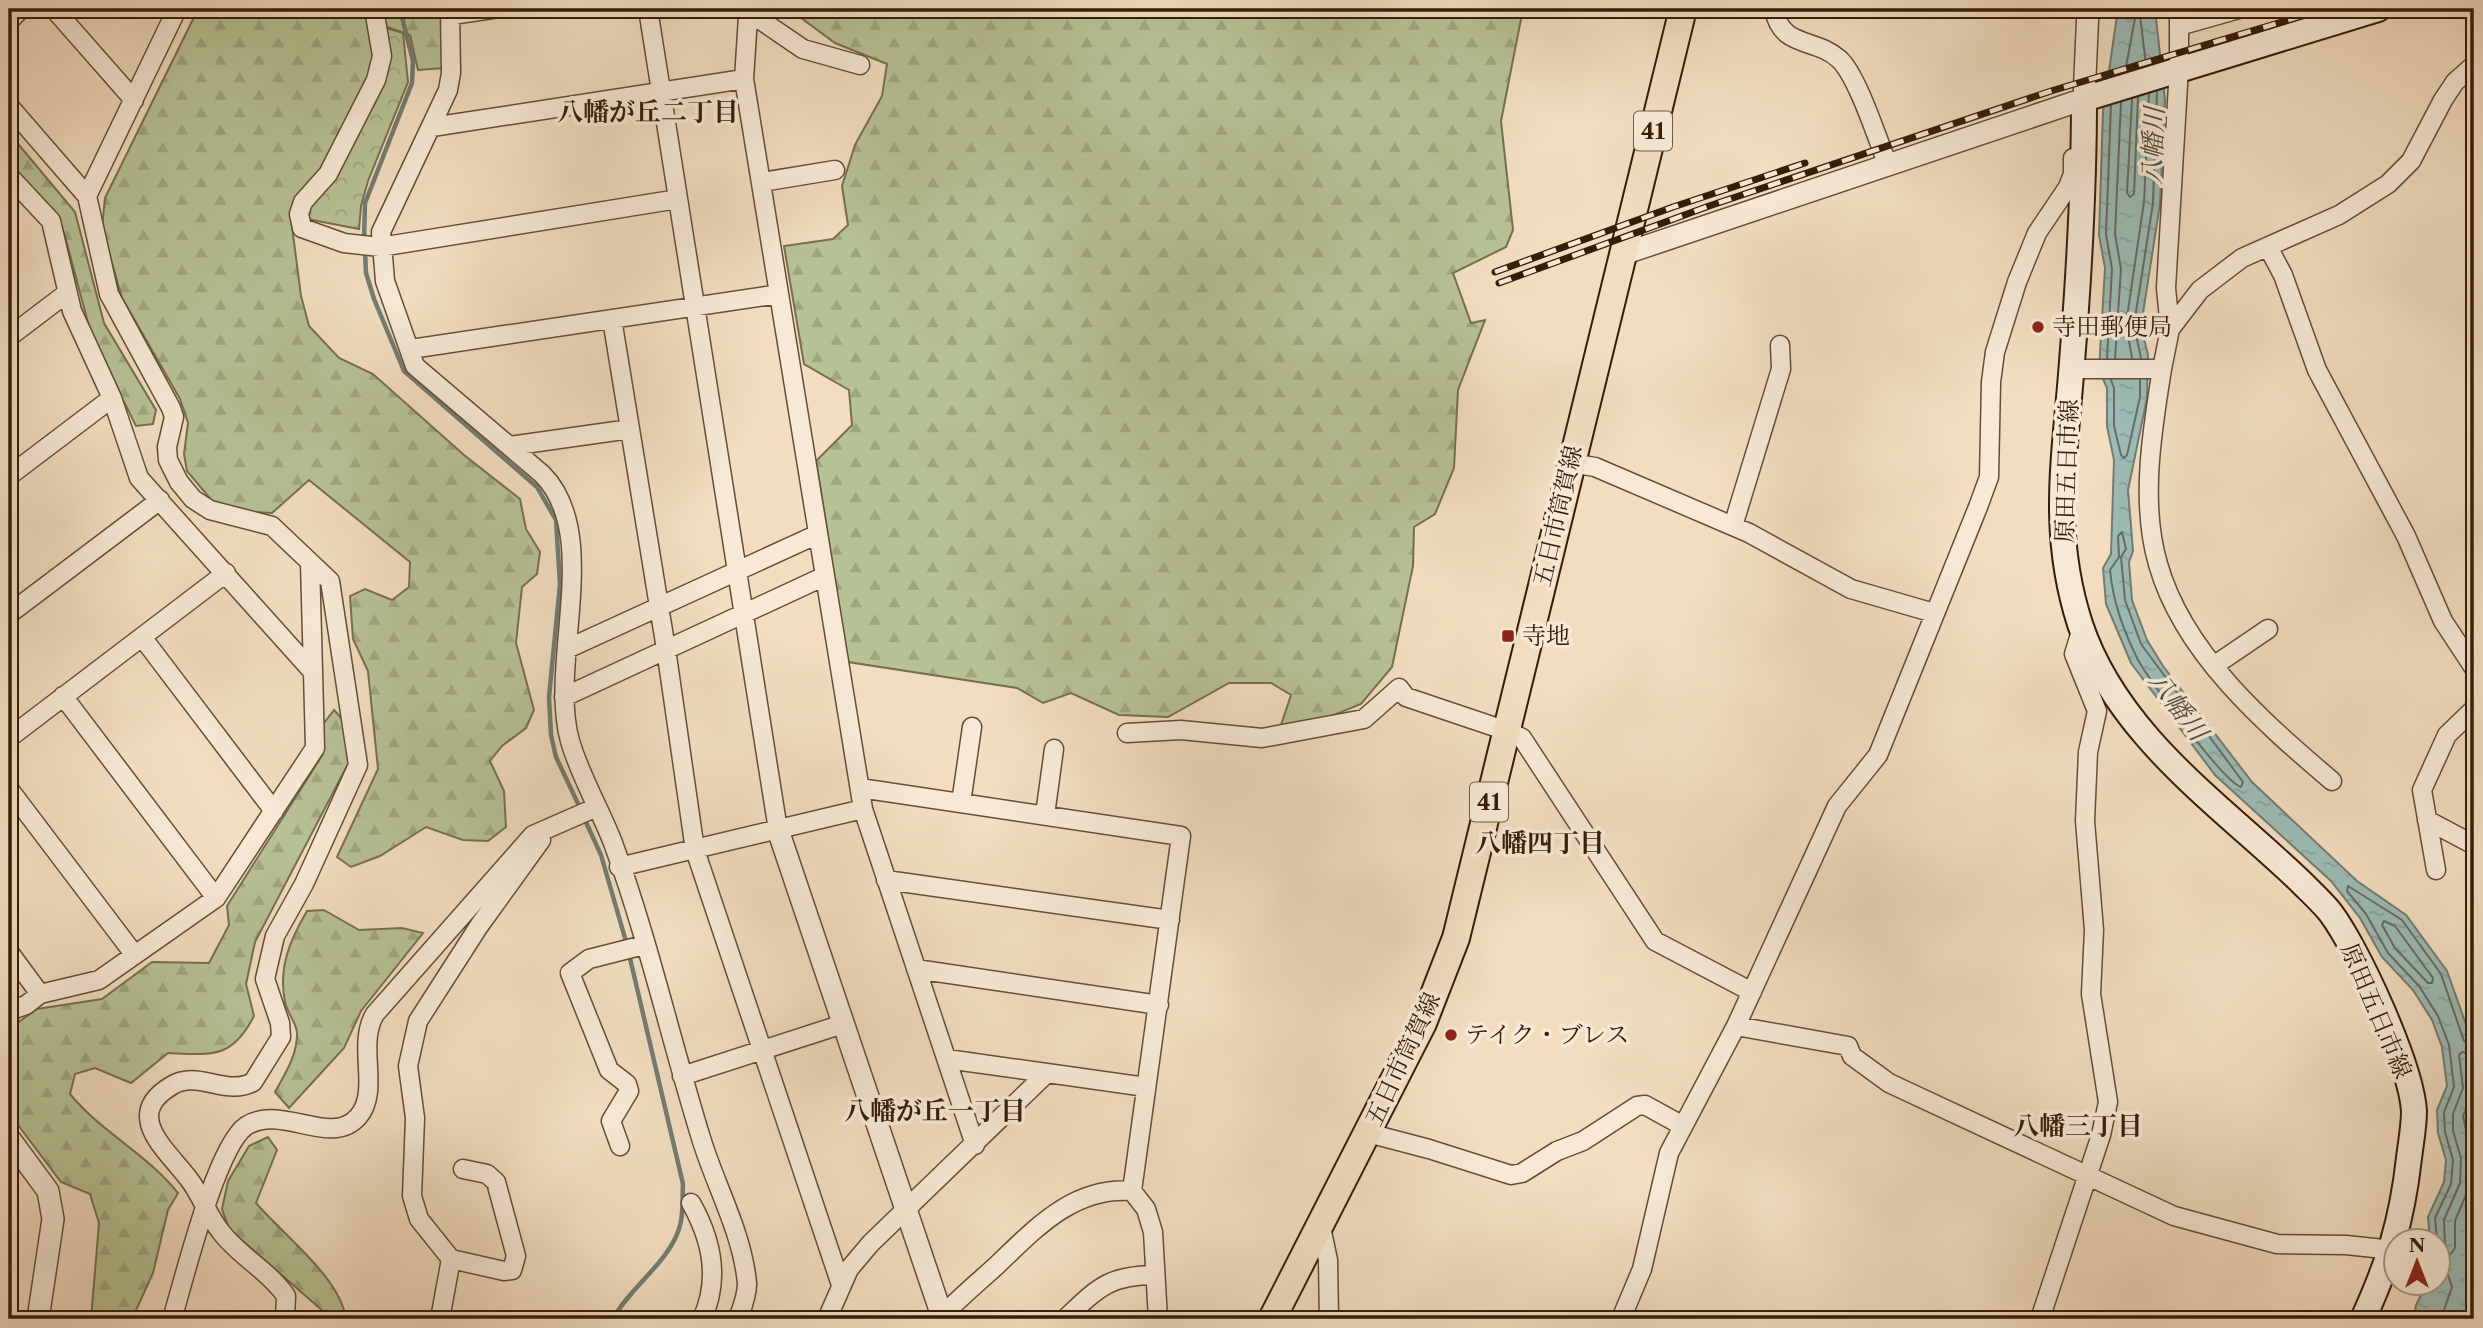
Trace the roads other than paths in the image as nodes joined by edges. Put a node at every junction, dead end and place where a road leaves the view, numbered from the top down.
1 (20, 9) edge
2 (54, 9) edge
3 (177, 9) edge
4 (374, 9) edge
5 (492, 9) edge
6 (649, 9) edge
7 (1683, 9) edge
8 (1774, 9) edge
9 (2088, 9) edge
10 (2239, 9) edge
11 (2371, 10) edge
12 (451, 12) edge
13 (759, 14) edge
14 (2179, 18) edge
15 (9, 22) edge
16 (860, 65) dead end
17 (2474, 65) edge
18 (2175, 69) junction
19 (744, 79) junction
20 (662, 92) junction
21 (134, 100) junction
22 (2087, 103) junction
23 (9, 106) edge
24 (432, 127) junction
25 (1887, 163) junction
26 (835, 170) dead end
27 (762, 182) junction
28 (12, 185) edge
29 (87, 196) junction
30 (678, 199) junction
31 (380, 247) junction
32 (2268, 247) junction
33 (1623, 254) junction
34 (67, 293) junction
35 (779, 295) junction
36 (696, 306) junction
37 (612, 319) junction
38 (2171, 329) junction
39 (9, 337) edge
40 (1780, 345) dead end
41 (411, 349) junction
42 (2076, 369) junction
43 (2159, 369) junction
44 (112, 398) junction
45 (630, 429) junction
46 (510, 446) junction
47 (1571, 463) junction
48 (9, 476) edge
49 (160, 500) junction
50 (1733, 526) junction
51 (818, 534) junction
52 (310, 562) junction
53 (739, 570) junction
54 (226, 573) junction
55 (825, 576) junction
56 (658, 609) junction
57 (1934, 613) junction
58 (9, 614) edge
59 (745, 614) junction
60 (2082, 628) junction
61 (2268, 629) dead end
62 (142, 637) junction
63 (567, 649) junction
64 (666, 649) junction
65 (2215, 665) junction
66 (2474, 668) edge
67 (313, 672) junction
68 (63, 696) junction
69 (564, 697) junction
70 (2474, 709) edge
71 (972, 727) dead end
72 (1507, 731) junction
73 (1128, 733) dead end
74 (9, 738) edge
75 (1054, 748) dead end
76 (2332, 780) dead end
77 (860, 788) junction
78 (9, 789) edge
79 (961, 803) junction
80 (863, 809) junction
81 (274, 811) junction
82 (587, 811) junction
83 (1045, 815) junction
84 (2427, 820) junction
85 (549, 829) junction
86 (778, 830) junction
87 (2474, 845) edge
88 (695, 850) junction
89 (619, 867) junction
90 (2436, 870) dead end
91 (887, 880) junction
92 (216, 898) junction
93 (1170, 920) junction
94 (640, 946) junction
95 (9, 952) edge
96 (134, 954) junction
97 (916, 969) junction
98 (1752, 992) junction
99 (40, 994) junction
100 (1158, 1005) junction
101 (9, 1011) edge
102 (843, 1024) junction
103 (1736, 1026) junction
104 (762, 1052) junction
105 (947, 1059) junction
106 (1046, 1074) junction
107 (682, 1076) junction
108 (1146, 1087) junction
109 (1683, 1126) junction
110 (1368, 1133) junction
111 (9, 1138) edge
112 (975, 1145) junction
113 (620, 1146) dead end
114 (463, 1168) dead end
115 (2088, 1174) junction
116 (1132, 1191) junction
117 (691, 1203) dead end
118 (206, 1207) junction
119 (905, 1209) junction
120 (2398, 1226) edge
121 (1321, 1227) junction
122 (2382, 1249) edge
123 (451, 1259) junction
124 (1155, 1275) junction
125 (2382, 1275) edge
126 (841, 1285) junction
127 (38, 1319) edge
128 (172, 1319) edge
129 (285, 1319) edge
130 (440, 1319) edge
131 (702, 1319) edge
132 (738, 1319) edge
133 (827, 1319) edge
134 (941, 1319) edge
135 (1065, 1319) edge
136 (1158, 1319) edge
137 (1272, 1319) edge
138 (1329, 1319) edge
139 (1621, 1319) edge
140 (2040, 1319) edge
141 (2363, 1319) edge

1 - 15 street
2 - 21 street
3 - 21 street
4 - 31 street
5 - 12 street
6 - 20 street
7 - 33 main road, 五日市筒賀線 / 41
8 - 25 street
9 - 22 street
10 - 14 street
11 - 18 main road
12 - 24 street
13 - 16 street
13 - 19 street
14 - 18 street
17 - 32 street
18 - 22 main road
18 - 38 street
19 - 20 street
19 - 27 street
20 - 24 street
20 - 30 street
21 - 29 street
22 - 25 street
22 - 42 main road, 原田五日市線
22 - 57 street
23 - 29 street
24 - 31 street
25 - 33 street
26 - 27 street
27 - 35 street
28 - 34 street
29 - 52 street
30 - 31 street
30 - 36 street
31 - 41 street
32 - 38 street
32 - 66 street
33 - 47 main road, 五日市筒賀線 / 41
34 - 39 street
34 - 44 street
35 - 36 street
35 - 51 street
36 - 37 street
36 - 53 street
37 - 41 street
37 - 45 street
38 - 43 street
40 - 50 street
41 - 46 street
42 - 43 street
42 - 60 main road, 原田五日市線
43 - 65 street
44 - 48 street
44 - 49 street
45 - 46 street
45 - 56 street
46 - 63 street
47 - 50 street
47 - 72 main road, 五日市筒賀線 / 41
49 - 54 street
49 - 58 street
50 - 57 street
51 - 53 street
51 - 55 street
52 - 67 street
52 - 118 street
53 - 56 street
53 - 59 street
54 - 62 street
54 - 67 street
55 - 59 street
55 - 77 street
56 - 63 street
56 - 64 street
57 - 98 street
59 - 64 street
59 - 86 street
60 - 115 street
60 - 120 main road, 原田五日市線
61 - 65 street
62 - 68 street
62 - 81 street
63 - 69 street
64 - 69 street
64 - 88 street
65 - 76 street
67 - 81 street
68 - 74 street
68 - 92 street
69 - 82 street
70 - 84 street
71 - 79 street
72 - 73 street
72 - 98 street
72 - 110 main road, 五日市筒賀線 / 41
75 - 83 street
77 - 79 street
77 - 80 street
78 - 96 street
79 - 83 street
80 - 86 street
80 - 91 street
81 - 92 street
82 - 85 street
82 - 89 street
83 - 93 street
84 - 87 street
84 - 90 street
85 - 118 street
85 - 123 street
86 - 88 street
86 - 102 street
88 - 89 street
88 - 104 street
89 - 94 street
91 - 93 street
91 - 97 street
92 - 96 street
93 - 100 street
94 - 107 street
94 - 113 street
95 - 99 street
96 - 99 street
97 - 100 street
97 - 105 street
98 - 103 street
99 - 101 street
100 - 108 street
102 - 104 street
102 - 119 street
103 - 109 street
103 - 115 street
104 - 107 street
104 - 126 street
105 - 106 street
105 - 112 street
106 - 108 street
106 - 112 street
107 - 132 street
108 - 116 street
109 - 110 street
109 - 139 street
110 - 121 main road, 五日市筒賀線 / 41
111 - 127 street
112 - 119 street
114 - 123 street
115 - 122 street
115 - 140 street
116 - 124 street
116 - 134 street
117 - 131 street
118 - 128 street
118 - 129 street
119 - 126 street
119 - 134 street
121 - 137 main road, 五日市筒賀線 / 41
121 - 138 street
123 - 130 street
124 - 135 street
124 - 136 street
125 - 141 main road, 原田五日市線
126 - 133 street

